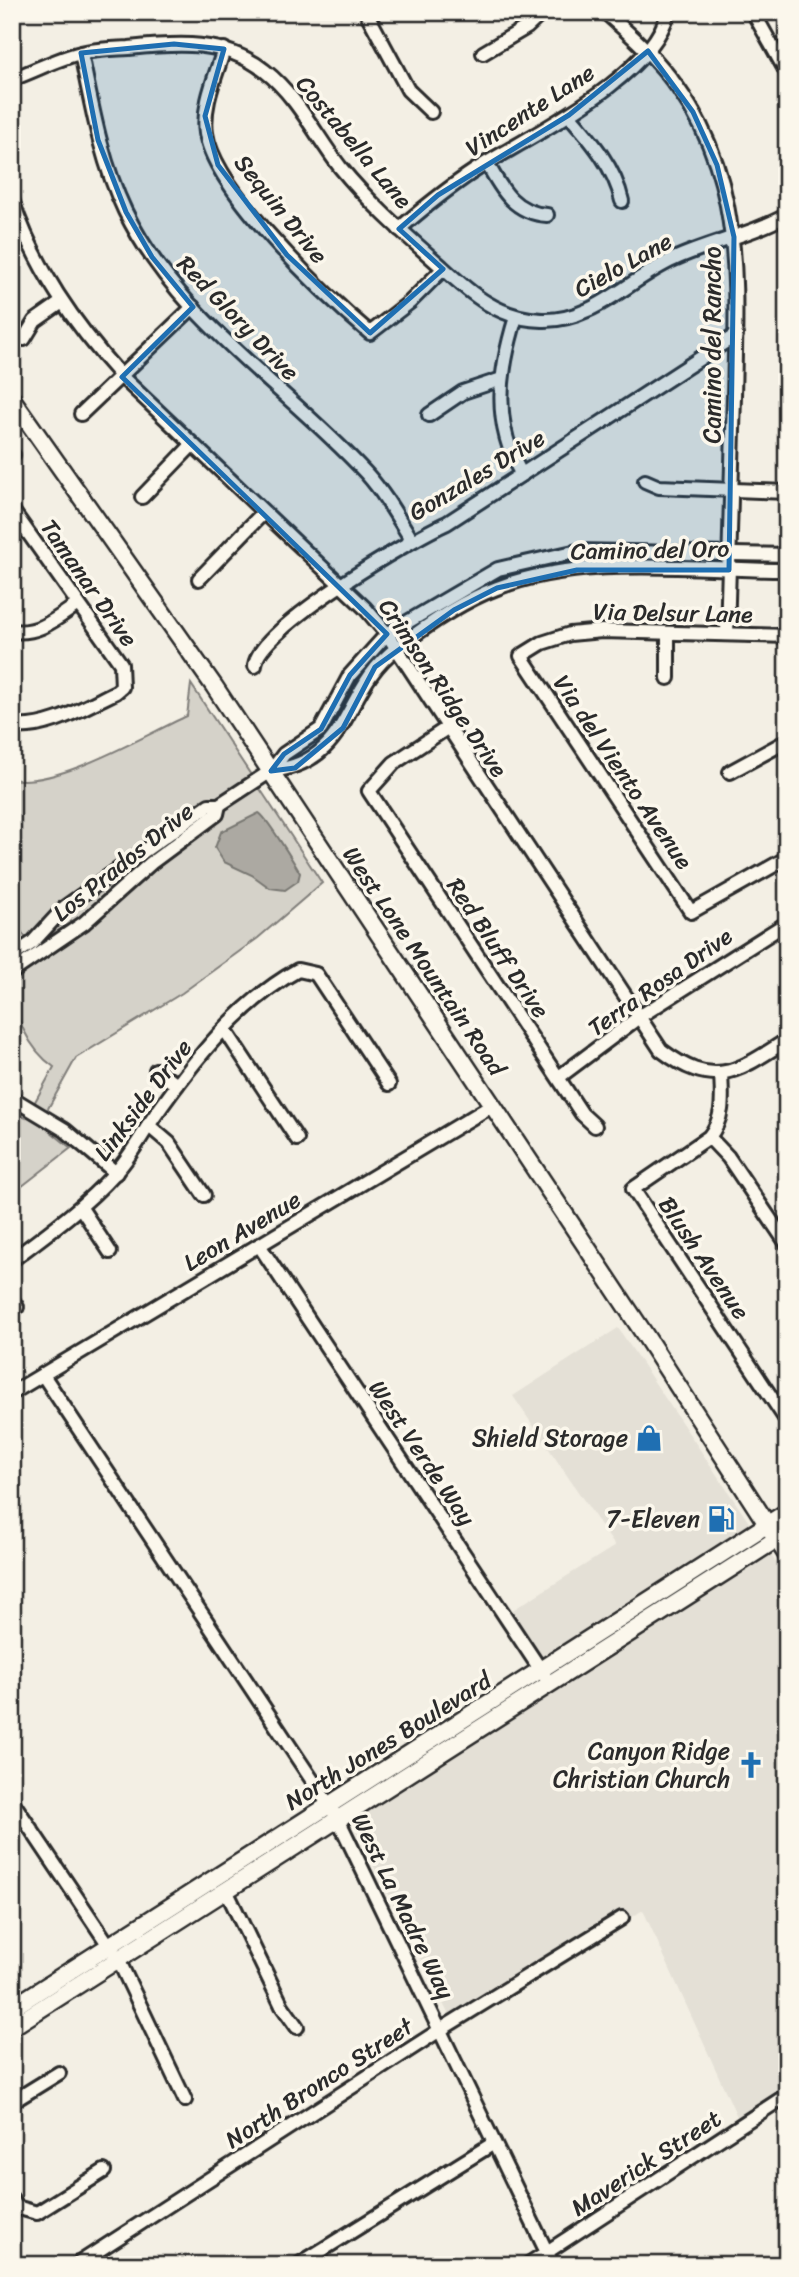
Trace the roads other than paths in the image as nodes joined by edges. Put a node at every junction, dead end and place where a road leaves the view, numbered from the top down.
1 (366, 12) edge
2 (543, 12) edge
3 (605, 12) edge
4 (668, 12) edge
5 (752, 12) edge
6 (224, 50) junction
7 (648, 51) junction
8 (81, 52) junction
9 (483, 53) dead end
10 (787, 73) edge
11 (12, 79) edge
12 (431, 112) dead end
13 (569, 115) junction
14 (487, 163) junction
15 (12, 200) edge
16 (622, 201) dead end
17 (547, 215) dead end
18 (787, 215) edge
19 (16, 221) edge
20 (399, 229) junction
21 (734, 237) junction
22 (443, 269) junction
23 (62, 302) junction
24 (193, 307) junction
25 (516, 317) junction
26 (736, 335) junction
27 (24, 339) dead end
28 (122, 377) junction
29 (502, 379) junction
30 (12, 399) edge
31 (81, 414) dead end
32 (429, 415) dead end
33 (192, 445) junction
34 (522, 475) junction
35 (645, 481) dead end
36 (732, 491) junction
37 (787, 492) edge
38 (142, 497) dead end
39 (12, 510) edge
40 (263, 513) junction
41 (411, 539) junction
42 (729, 554) junction
43 (787, 555) edge
44 (729, 570) junction
45 (787, 570) edge
46 (199, 579) dead end
47 (339, 585) junction
48 (78, 604) junction
49 (12, 631) edge
50 (668, 633) junction
51 (387, 634) junction
52 (727, 634) junction
53 (787, 636) edge
54 (396, 648) junction
55 (521, 656) joint
56 (256, 666) dead end
57 (668, 678) dead end
58 (12, 726) edge
59 (447, 728) junction
60 (787, 741) edge
61 (271, 771) junction
62 (730, 772) dead end
63 (219, 805) junction
64 (787, 858) edge
65 (787, 923) edge
66 (12, 956) edge
67 (12, 972) edge
68 (639, 1017) junction
69 (225, 1030) junction
70 (787, 1040) edge
71 (156, 1070) dead end
72 (720, 1073) junction
73 (559, 1077) junction
74 (390, 1084) dead end
75 (177, 1085) junction
76 (12, 1098) edge
77 (492, 1105) junction
78 (148, 1125) junction
79 (595, 1126) dead end
80 (709, 1137) junction
81 (297, 1139) dead end
82 (116, 1173) junction
83 (204, 1195) dead end
84 (81, 1208) junction
85 (787, 1244) edge
86 (259, 1245) junction
87 (110, 1252) dead end
88 (12, 1260) edge
89 (43, 1375) junction
90 (12, 1393) edge
91 (787, 1421) edge
92 (787, 1512) edge
93 (768, 1524) junction
94 (782, 1536) edge
95 (787, 1555) edge
96 (545, 1677) junction
97 (12, 1801) edge
98 (334, 1812) junction
99 (226, 1890) junction
100 (622, 1918) dead end
101 (114, 1952) junction
102 (12, 2008) edge
103 (12, 2027) edge
104 (297, 2027) dead end
105 (440, 2030) junction
106 (59, 2073) dead end
107 (787, 2095) edge
108 (185, 2100) dead end
109 (12, 2102) edge
110 (494, 2143) junction
111 (104, 2171) dead end
112 (12, 2199) edge
113 (547, 2252) junction
114 (76, 2265) edge
115 (298, 2265) edge
116 (527, 2265) edge
117 (553, 2265) edge

1 - 12 street
2 - 9 street
3 - 7 street, Camino del Rancho
4 - 7 street, Vincente Lane
5 - 10 street
6 - 8 street, Costabella Lane
6 - 20 street, Costabella Lane
6 - 22 street, Sequin Drive
7 - 13 street, Vincente Lane
7 - 21 street, Camino del Rancho
8 - 11 street, Costabella Lane
8 - 24 street, Red Glory Drive
13 - 14 street, Vincente Lane
13 - 16 street
14 - 17 street
14 - 20 street, Vincente Lane
15 - 19 street, Crimson Ridge Drive
18 - 21 street, Cielo Lane
19 - 23 street, Crimson Ridge Drive
20 - 22 street, Costabella Lane
21 - 25 street, Cielo Lane
21 - 26 street, Camino del Rancho
22 - 25 street, Costabella Lane
23 - 27 street
23 - 28 street, Crimson Ridge Drive
24 - 28 street
24 - 41 street, Red Glory Drive
25 - 29 street
26 - 34 street, Gonzales Drive
26 - 36 street, Camino del Rancho
28 - 31 street
28 - 33 street, Crimson Ridge Drive
29 - 32 street
29 - 34 street
30 - 61 main road, West Lone Mountain Road
33 - 38 street
33 - 40 street, Crimson Ridge Drive
34 - 41 street, Gonzales Drive
35 - 36 street
36 - 37 street
36 - 42 street, Camino del Rancho
39 - 48 street, Tamanar Drive
40 - 46 street
40 - 47 street, Crimson Ridge Drive
41 - 47 street, Gonzales Drive
42 - 43 street, Camino del Oro
42 - 44 street, Camino del Rancho
42 - 51 street, Camino del Oro
44 - 45 street, Camino del Oro
44 - 52 street, Camino del Rancho
44 - 54 street, Camino del Oro
47 - 51 street, Crimson Ridge Drive
47 - 56 street, Gonzales Drive
48 - 49 street
48 - 58 street, Tamanar Drive
50 - 52 street, Via Delsur Lane
50 - 55 street, Via Delsur Lane
50 - 57 street
51 - 54 street, Crimson Ridge Drive
51 - 61 street, Camino del Oro
52 - 53 street, Via Delsur Lane
54 - 59 street, Crimson Ridge Drive
54 - 61 street, Camino del Oro
55 - 64 street, Via del Viento Avenue
59 - 68 street, Crimson Ridge Drive
59 - 73 street, Red Bluff Drive
60 - 62 street
61 - 63 street, Los Prados Drive
61 - 77 main road, West Lone Mountain Road
63 - 66 street, Los Prados Drive
63 - 67 street, Los Prados Drive
65 - 68 street, Terra Rosa Drive
68 - 72 street, Crimson Ridge Drive
68 - 73 street, Terra Rosa Drive
69 - 74 street, Linkside Drive
69 - 75 street, Linkside Drive
69 - 81 street
70 - 72 street
71 - 75 street
72 - 80 street
73 - 79 street, Red Bluff Drive
75 - 78 street, Linkside Drive
76 - 82 street
77 - 86 street, Leon Avenue
77 - 93 main road, West Lone Mountain Road
78 - 82 street, Linkside Drive
78 - 83 street
80 - 85 street
80 - 91 street, Blush Avenue
82 - 84 street, Linkside Drive
84 - 87 street
84 - 88 street, Linkside Drive
86 - 89 street, Leon Avenue
86 - 96 street, West Verde Way
89 - 90 street, Leon Avenue
89 - 98 street, West La Madre Way
92 - 93 main road, North Jones Boulevard
93 - 94 main road, West Lone Mountain Road
93 - 96 main road, North Jones Boulevard
94 - 95 main road, West Lone Mountain Road
94 - 96 main road, North Jones Boulevard
96 - 98 main road, North Jones Boulevard
97 - 101 street
98 - 99 main road, North Jones Boulevard
98 - 101 main road, North Jones Boulevard
98 - 105 street, West La Madre Way
99 - 101 main road, North Jones Boulevard
99 - 104 street
100 - 105 street, North Bronco Street
101 - 102 main road, North Jones Boulevard
101 - 103 main road, North Jones Boulevard
101 - 108 street
105 - 110 street, West La Madre Way
105 - 114 street, North Bronco Street
106 - 109 street
107 - 113 street, Maverick Street
110 - 113 street, West La Madre Way
110 - 115 street
111 - 112 street
113 - 116 street, Maverick Street
113 - 117 street, West La Madre Way

